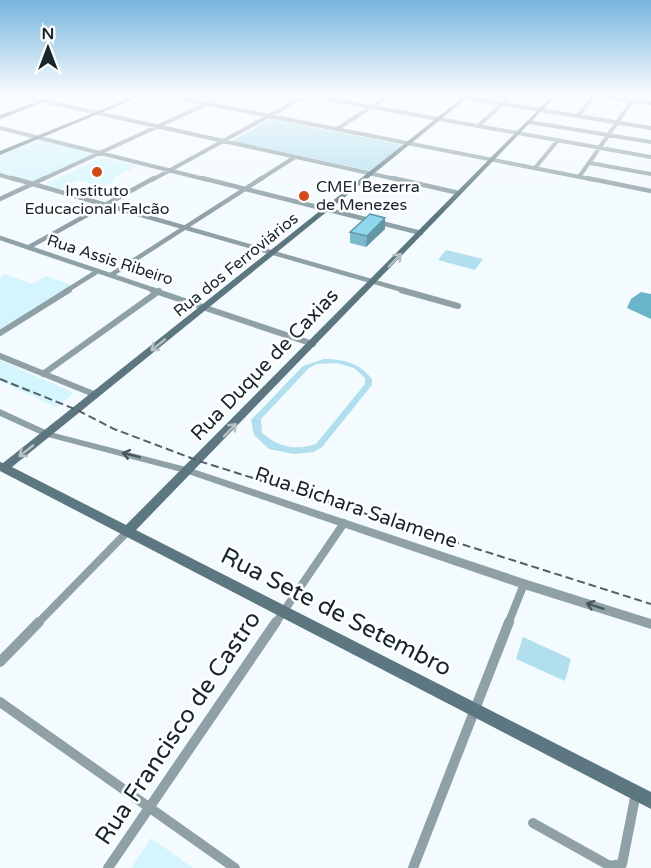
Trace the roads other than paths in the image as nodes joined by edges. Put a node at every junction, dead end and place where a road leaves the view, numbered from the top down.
1 (27, 135) edge
2 (44, 135) edge
3 (141, 135) edge
4 (192, 135) edge
5 (235, 135) edge
6 (365, 135) edge
7 (420, 135) edge
8 (517, 135) edge
9 (527, 135) edge
10 (606, 135) edge
11 (609, 135) junction
12 (38, 137) junction
13 (558, 140) junction
14 (223, 141) junction
15 (651, 142) edge
16 (409, 143) junction
17 (600, 148) junction
18 (0, 153) edge
19 (100, 153) junction
20 (295, 157) junction
21 (651, 157) edge
22 (492, 160) junction
23 (590, 163) junction
24 (535, 168) junction
25 (170, 171) junction
26 (371, 174) junction
27 (651, 174) edge
28 (0, 175) edge
29 (579, 177) junction
30 (32, 184) junction
31 (244, 189) junction
32 (651, 191) edge
33 (459, 193) junction
34 (0, 199) edge
35 (106, 205) junction
36 (326, 210) junction
37 (184, 228) junction
38 (421, 233) junction
39 (0, 238) edge
40 (29, 247) junction
41 (272, 253) junction
42 (98, 271) junction
43 (111, 275) junction
44 (373, 282) junction
45 (159, 291) junction
46 (458, 306) dead end
47 (206, 307) junction
48 (0, 333) edge
49 (313, 344) junction
50 (0, 356) edge
51 (43, 374) junction
52 (96, 395) junction
53 (0, 412) edge
54 (47, 434) junction
55 (1, 468) edge
56 (187, 470) junction
57 (345, 523) junction
58 (129, 530) junction
59 (524, 584) junction
60 (285, 610) junction
61 (651, 624) edge
62 (0, 662) edge
63 (0, 702) edge
64 (475, 709) junction
65 (636, 793) junction
66 (651, 801) edge
67 (150, 807) junction
68 (533, 823) dead end
69 (108, 868) edge
70 (236, 868) edge
71 (413, 868) edge

1 - 12 street
2 - 12 main road
3 - 19 street
4 - 14 street
5 - 14 street
6 - 16 street
7 - 16 main road, Rua dos Ferroviários
8 - 22 main road, Rua Duque de Caxias
9 - 13 street
10 - 11 street
11 - 15 street
11 - 17 street
12 - 18 main road
12 - 19 street
13 - 17 street
13 - 24 street
14 - 20 street
14 - 25 street
16 - 22 street
16 - 26 main road, Rua dos Ferroviários
17 - 21 street
17 - 23 street
19 - 25 street
19 - 30 street
20 - 26 street
20 - 31 street
22 - 24 street
22 - 33 main road, Rua Duque de Caxias
23 - 27 street
23 - 29 street
24 - 29 street
25 - 31 street
25 - 35 street
26 - 33 street
26 - 36 main road, Rua dos Ferroviários
28 - 30 street
29 - 32 street
30 - 34 street
30 - 35 street
31 - 36 street
31 - 37 street
33 - 38 main road, Rua Duque de Caxias
35 - 37 street
35 - 40 street
36 - 38 street
36 - 41 main road, Rua dos Ferroviários
37 - 41 street
37 - 43 street
44 -> 38 main road, Rua Duque de Caxias
39 - 40 street, Rua Assis Ribeiro
40 - 42 street, Rua Assis Ribeiro
41 - 44 street
41 - 47 main road, Rua dos Ferroviários
42 - 43 street, Rua Assis Ribeiro
42 - 48 street
43 - 45 street, Rua Assis Ribeiro
44 - 46 street
44 - 49 main road, Rua Duque de Caxias
45 - 47 street, Rua Assis Ribeiro
45 - 51 street
47 - 49 street, Rua Assis Ribeiro
47 -> 52 main road, Rua dos Ferroviários
56 -> 49 main road, Rua Duque de Caxias
50 - 51 street
51 - 52 street
52 - 54 main road, Rua dos Ferroviários
53 - 54 street, Rua Bichara Salamene
54 -> 55 main road
56 -> 54 street, Rua Bichara Salamene
55 - 58 main road, Rua Sete de Setembro
56 - 57 street, Rua Bichara Salamene
56 - 58 main road, Rua Duque de Caxias
57 - 59 street, Rua Bichara Salamene
57 - 60 street, Rua Francisco de Castro
58 - 60 main road, Rua Sete de Setembro
58 - 62 street, Rua Duque de Caxias
61 -> 59 street, Rua Bichara Salamene
59 - 64 street
60 - 64 main road, Rua Sete de Setembro
60 - 67 street, Rua Francisco de Castro
63 - 67 street
64 - 65 main road, Rua Sete de Setembro
64 - 71 street
65 - 66 main road, Rua Sete de Setembro
65 - 68 street
67 - 69 street, Rua Francisco de Castro
67 - 70 street

